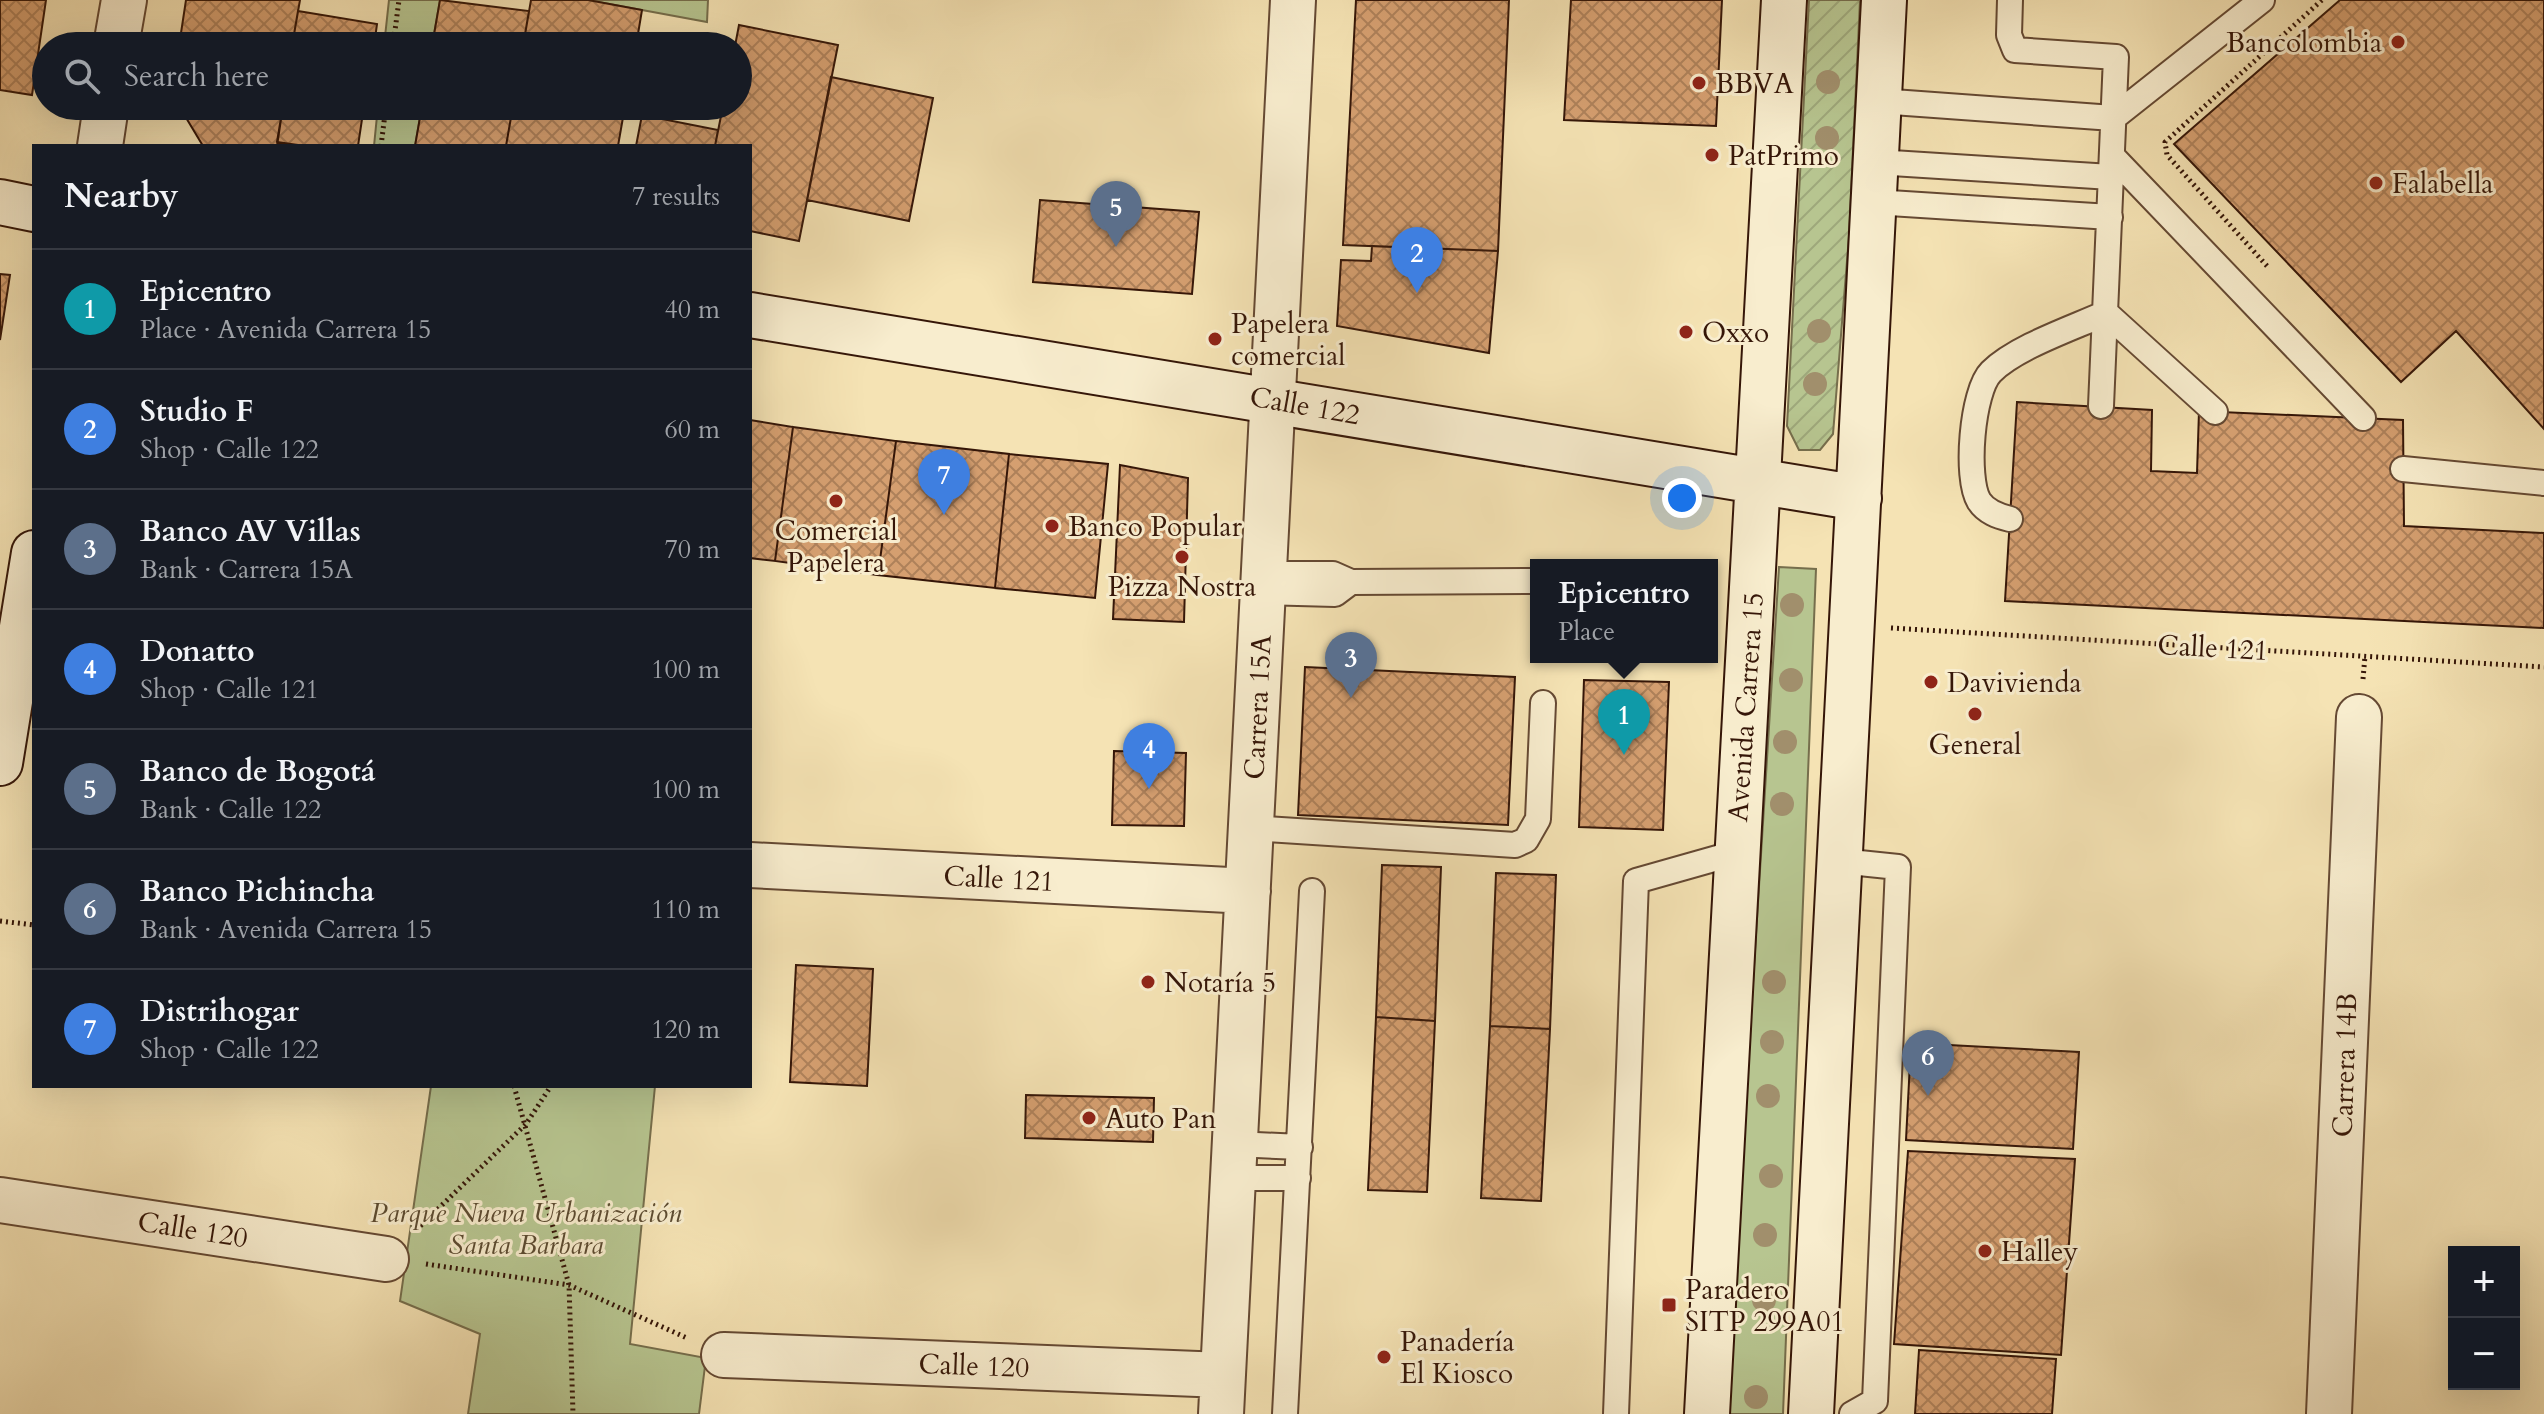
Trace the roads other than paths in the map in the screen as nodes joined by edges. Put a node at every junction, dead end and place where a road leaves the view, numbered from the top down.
1 (124, 0) edge
2 (1293, 0) edge
3 (1784, 0) edge
4 (1884, 0) edge
5 (2010, 0) edge
6 (2262, 0) edge
7 (118, 32) edge
8 (1879, 101) junction
9 (2113, 118) junction
10 (104, 120) edge
11 (100, 144) edge
12 (2112, 167) junction
13 (1875, 182) junction
14 (0, 202) edge
15 (32, 209) edge
16 (2110, 217) junction
17 (2106, 313) junction
18 (752, 315) edge
19 (1272, 400) junction
20 (2101, 406) dead end
21 (2215, 412) dead end
22 (2363, 418) dead end
23 (2403, 469) dead end
24 (1759, 481) junction
25 (2544, 483) edge
26 (1859, 498) junction
27 (2010, 519) dead end
28 (32, 565) edge
29 (1530, 581) edge
30 (1263, 583) junction
31 (1543, 703) dead end
32 (2359, 717) dead end
33 (0, 763) edge
34 (1251, 828) junction
35 (1735, 853) junction
36 (1840, 861) junction
37 (752, 865) edge
38 (1248, 891) junction
39 (1312, 891) dead end
40 (1300, 1147) junction
41 (1234, 1161) junction
42 (1298, 1178) junction
43 (0, 1200) edge
44 (386, 1259) road end
45 (724, 1355) road end
46 (1222, 1395) edge
47 (1285, 1414) edge
48 (1616, 1414) edge
49 (1707, 1414) edge
50 (1811, 1414) edge
51 (1852, 1414) edge
52 (2329, 1414) edge

1 - 7 street
2 - 19 street, Carrera 15A
3 - 24 street, Avenida Carrera 15
4 - 8 street
5 - 9 lane
6 - 9 lane
8 - 9 lane
8 - 13 street
9 - 12 lane
10 - 11 street
12 - 13 lane
12 - 16 lane
12 - 22 lane
13 - 16 lane
13 - 26 street
14 - 15 street
16 - 17 lane
17 - 20 lane
17 - 21 lane
17 - 27 lane
18 - 19 street, Calle 122
19 - 24 street, Calle 122
19 - 30 street, Carrera 15A
23 - 25 lane
24 - 26 street, Calle 122
24 - 35 street, Avenida Carrera 15
26 - 36 street
28 - 33 street
29 - 30 lane
30 - 34 street, Carrera 15A
31 - 34 lane
32 - 52 street, Carrera 14B
34 - 38 street, Carrera 15A
35 - 48 lane
35 - 49 street, Avenida Carrera 15
36 - 50 street
36 - 51 lane
37 - 38 street, Calle 121
38 - 41 street, Carrera 15A
39 - 40 lane
40 - 41 lane
40 - 42 lane
41 - 42 lane
41 - 46 street, Carrera 15A
42 - 47 lane
43 - 44 street, Calle 120
45 - 46 street, Calle 120

